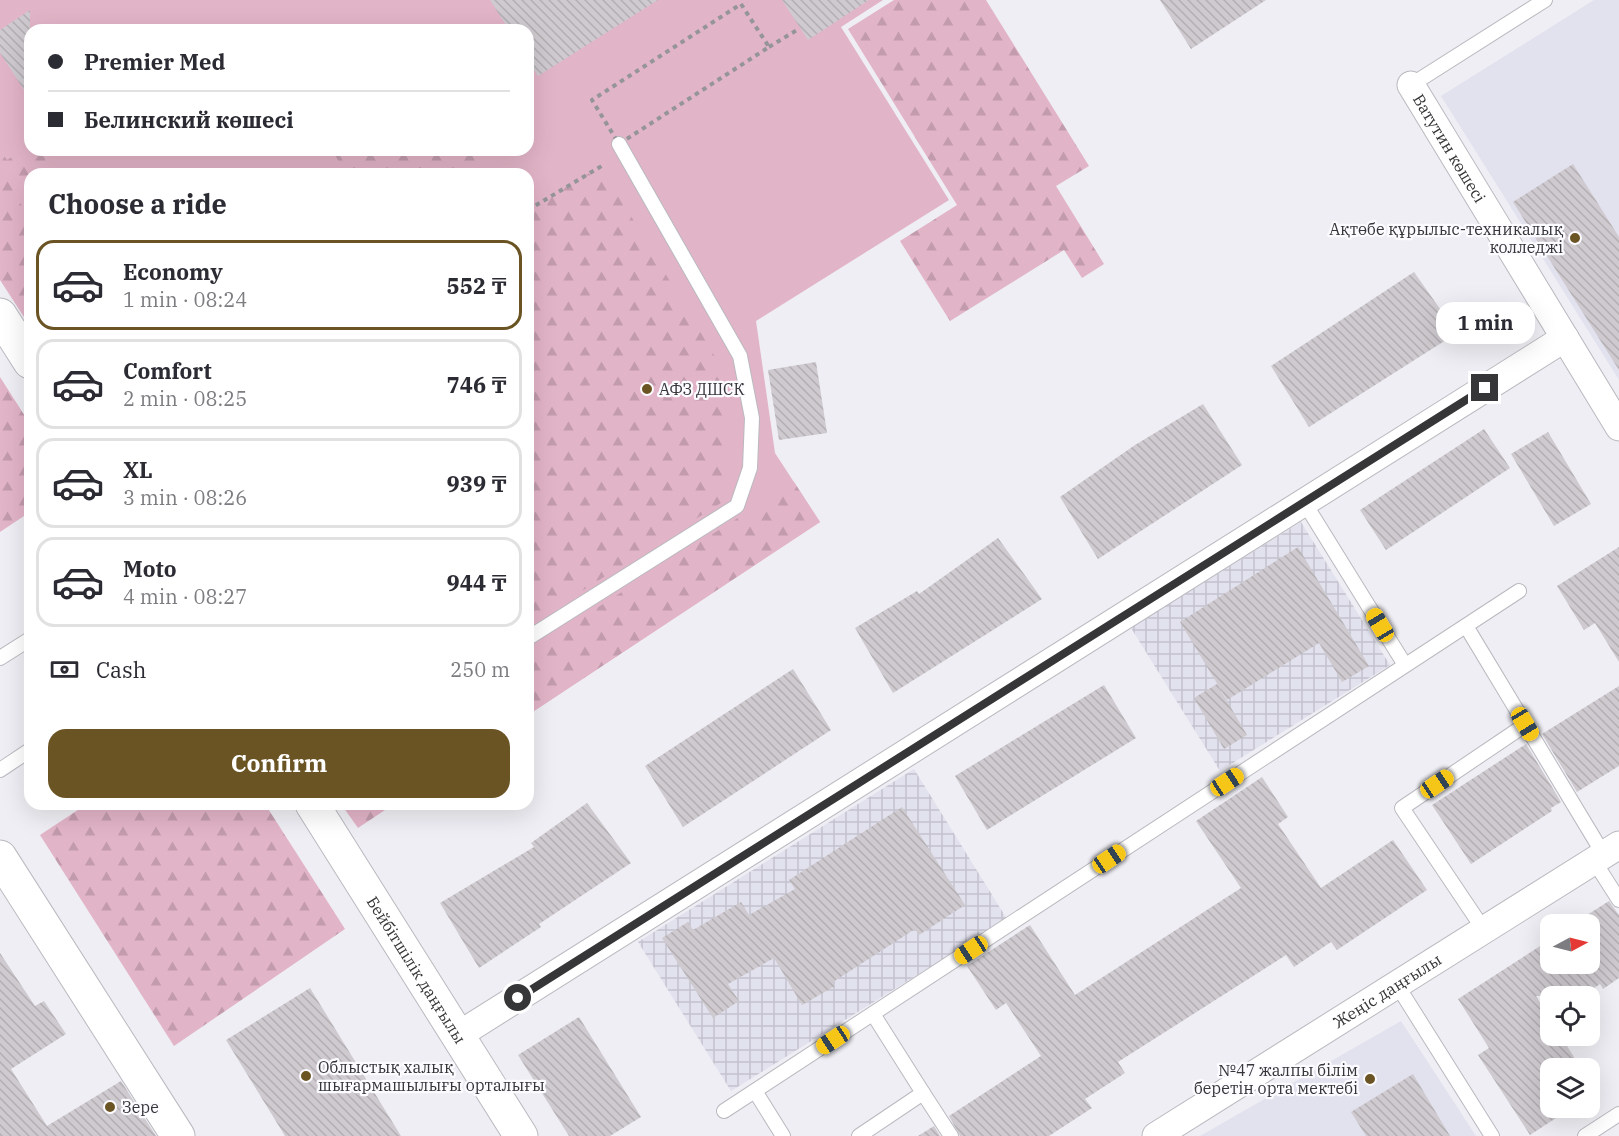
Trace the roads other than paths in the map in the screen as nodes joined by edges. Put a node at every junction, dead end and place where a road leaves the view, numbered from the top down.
1 (1545, 0) edge
2 (1411, 86) joint
3 (622, 149) road end
4 (0, 315) edge
5 (1565, 338) junction
6 (24, 353) edge
7 (1619, 427) edge
8 (1304, 502) junction
9 (1519, 591) dead end
10 (1466, 626) junction
11 (534, 634) edge
12 (24, 643) edge
13 (0, 658) edge
14 (1405, 665) junction
15 (1525, 724) junction
16 (24, 754) edge
17 (0, 770) edge
18 (316, 810) edge
19 (1605, 854) edge
20 (0, 857) edge
21 (1619, 900) edge
22 (1484, 930) junction
23 (1396, 985) junction
24 (873, 1014) junction
25 (457, 1036) junction
26 (755, 1091) junction
27 (923, 1093) junction
28 (724, 1112) dead end
29 (1619, 1114) edge
30 (178, 1136) edge
31 (521, 1136) edge
32 (783, 1136) edge
33 (859, 1136) edge
34 (951, 1136) edge
35 (1156, 1136) edge
36 (1492, 1136) edge
37 (1585, 1136) edge

1 - 2 lane
2 - 5 street, Ватутин көшесі
3 - 11 lane
4 - 6 main road
5 - 7 street, Ватутин көшесі
5 - 8 street
8 - 14 lane
8 - 25 street
9 - 10 lane
10 - 14 lane
10 - 15 lane
12 - 13 lane
14 - 24 lane
15 - 19 lane
15 - 22 lane
16 - 17 lane
18 - 25 main road, Бейбітшілік даңғылы
19 - 21 lane
19 - 22 street, Жеңіс даңғылы
20 - 30 main road
22 - 23 street, Жеңіс даңғылы
23 - 35 street, Жеңіс даңғылы
23 - 36 lane
24 - 26 lane
24 - 27 lane
25 - 31 main road, Бейбітшілік даңғылы
26 - 28 lane
26 - 32 lane
27 - 33 lane
27 - 34 lane
29 - 37 lane

